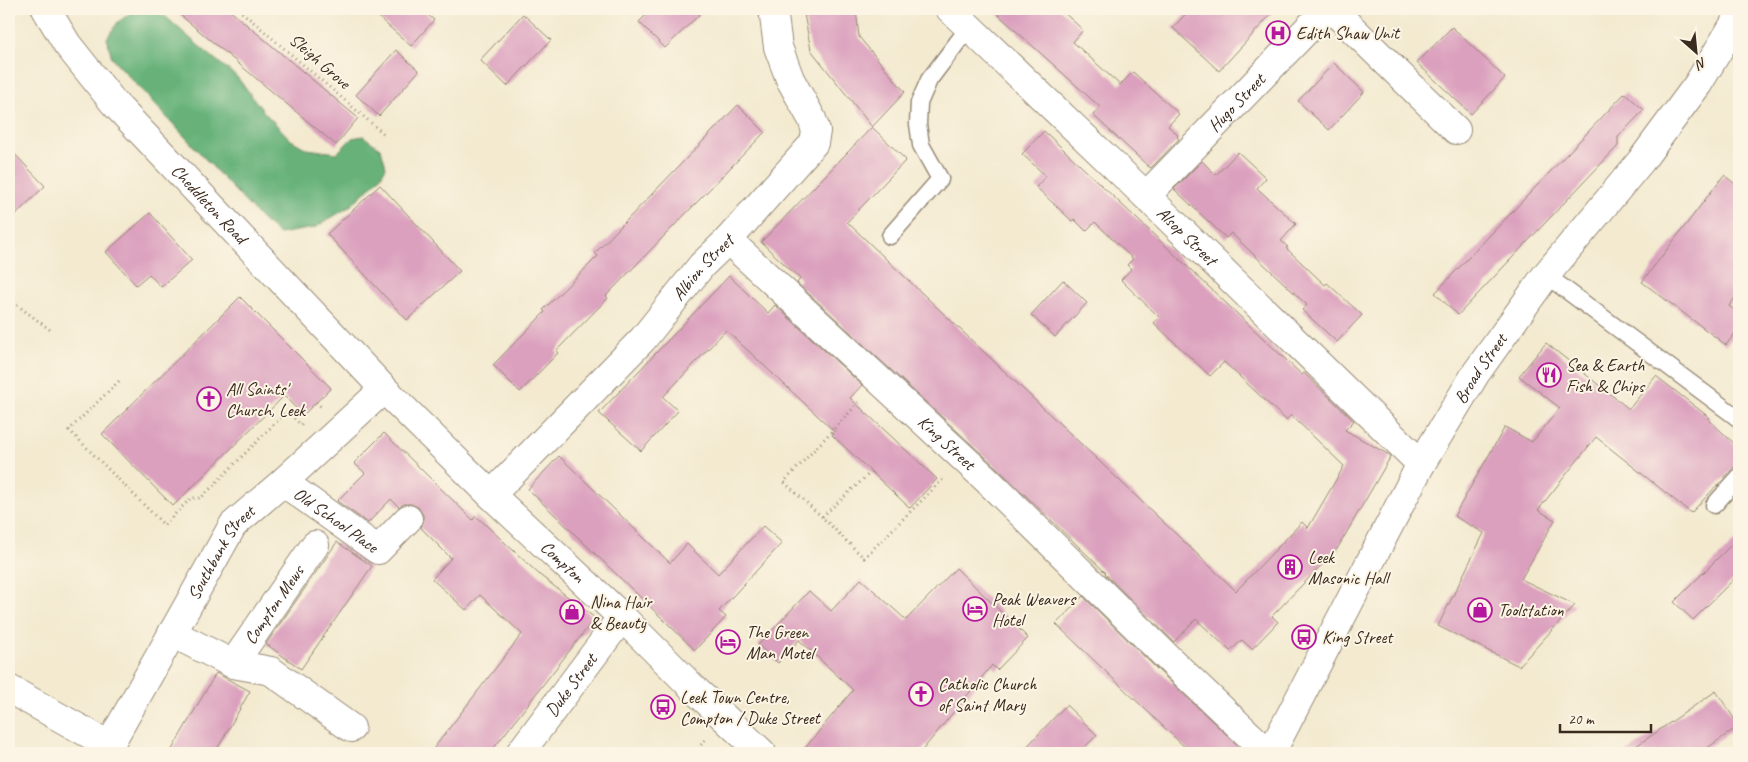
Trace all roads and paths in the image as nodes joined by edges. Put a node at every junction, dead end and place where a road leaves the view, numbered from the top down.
1 (46, 9) edge
2 (238, 9) edge
3 (773, 9) edge
4 (1328, 9) edge
5 (1332, 9) edge
6 (1739, 16) edge
7 (959, 18) edge
8 (1456, 130) dead end
9 (384, 134) dead end
10 (1146, 196) junction
11 (890, 236) dead end
12 (728, 240) junction
13 (1546, 275) junction
14 (9, 299) edge
15 (53, 332) dead end
16 (118, 381) dead end
17 (879, 381) junction
18 (384, 389) junction
19 (320, 406) dead end
20 (314, 412) dead end
21 (307, 418) dead end
22 (1739, 420) edge
23 (963, 458) junction
24 (1421, 464) junction
25 (871, 472) dead end
26 (1739, 477) edge
27 (283, 482) junction
28 (492, 495) junction
29 (1714, 505) dead end
30 (822, 517) junction
31 (408, 518) dead end
32 (315, 545) dead end
33 (622, 617) junction
34 (172, 633) junction
35 (233, 664) junction
36 (9, 690) edge
37 (351, 728) dead end
38 (107, 749) edge
39 (520, 753) edge
40 (760, 753) edge
41 (1269, 753) edge

1 - 18 main road, Cheddleton Road
2 - 9 path, Sleigh Grove
3 - 12 main road, Albion Street
4 - 10 main road, Hugo Street
5 - 8 main road
6 - 13 main road, Broad Street
7 - 10 main road, Alsop Street
7 - 11 lane
10 - 24 main road, Alsop Street
12 - 17 main road, King Street
12 - 28 main road, Albion Street
13 - 22 lane
13 - 24 main road, Broad Street
14 - 15 path
16 - 21 path
17 - 23 main road, King Street
17 - 30 path
18 - 27 main road, Southbank Street
18 - 28 main road, Compton
19 - 20 path
23 - 30 path
23 - 41 main road, King Street
24 - 41 main road, Broad Street
25 - 30 path
26 - 29 lane
27 - 31 main road, Old School Place
27 - 34 main road, Southbank Street
28 - 33 main road, Compton
32 - 35 main road, Compton Mews
33 - 39 main road, Duke Street
33 - 40 main road, Compton
34 - 35 main road, Compton Mews
34 - 38 main road, Southbank Street
35 - 37 main road, Compton Mews
36 - 38 main road

